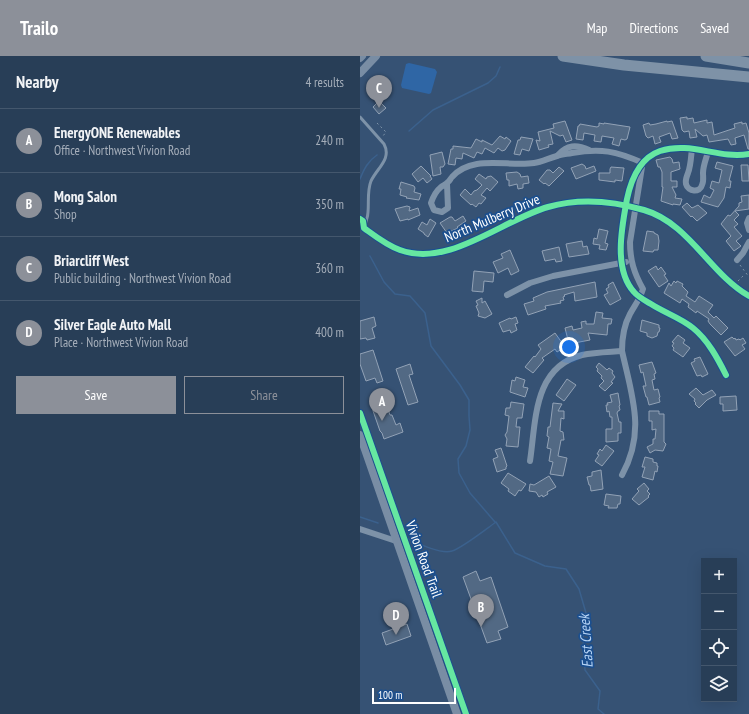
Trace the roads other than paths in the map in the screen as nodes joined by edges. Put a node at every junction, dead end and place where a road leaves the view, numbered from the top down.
1 (362, 56) edge
2 (376, 56) edge
3 (563, 56) edge
4 (706, 56) edge
5 (360, 58) edge
6 (749, 63) edge
7 (360, 73) edge
8 (749, 77) edge
9 (360, 117) edge
10 (692, 148) junction
11 (708, 152) junction
12 (749, 154) edge
13 (643, 163) junction
14 (447, 184) dead end
15 (626, 207) junction
16 (636, 208) junction
17 (749, 218) edge
18 (360, 220) edge
19 (362, 228) edge
20 (749, 230) edge
21 (749, 242) edge
22 (737, 260) road end
23 (622, 262) junction
24 (631, 262) junction
25 (507, 295) dead end
26 (749, 296) edge
27 (641, 297) junction
28 (622, 351) junction
29 (726, 375) dead end
30 (360, 435) edge
31 (530, 461) dead end
32 (622, 475) dead end
33 (360, 529) edge
34 (396, 540) junction
35 (457, 714) edge

1 - 5 main road
2 - 7 main road
3 - 8 highway
4 - 6 highway
9 - 19 lane
10 - 11 street
10 - 11 street
10 - 13 street
11 - 12 street
13 - 14 street
13 - 15 street
13 - 16 street
15 - 16 street, North Mulberry Drive
15 - 19 street, North Mulberry Drive
15 - 23 street
16 - 24 street
16 - 26 street, North Mulberry Drive
17 - 20 street
18 - 19 street, North Mulberry Drive
21 - 22 street
23 - 24 street
23 - 25 street
23 - 27 street
24 - 27 street
27 - 28 street
27 - 29 street
28 - 31 street
28 - 32 street
30 - 34 main road
33 - 34 street
34 - 35 main road

